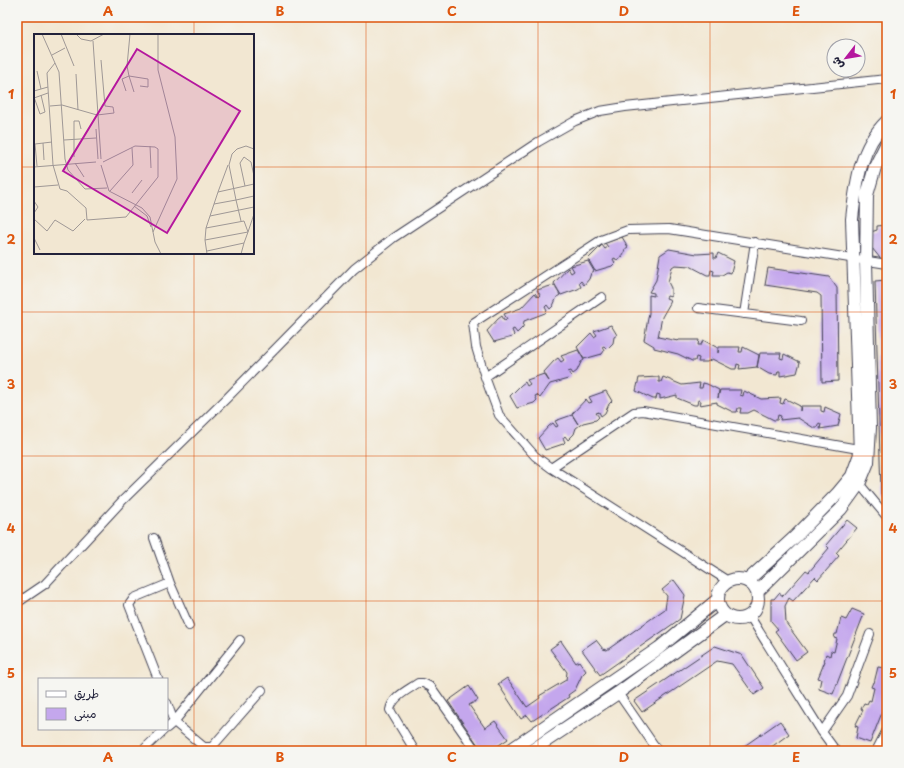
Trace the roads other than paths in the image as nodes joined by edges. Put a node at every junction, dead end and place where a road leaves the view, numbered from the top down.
1 (887, 79) edge
2 (887, 120) edge
3 (887, 143) edge
4 (754, 242) junction
5 (853, 258) junction
6 (866, 261) junction
7 (887, 264) edge
8 (602, 298) dead end
9 (698, 308) dead end
10 (744, 314) junction
11 (801, 321) dead end
12 (485, 377) junction
13 (864, 450) junction
14 (551, 468) junction
15 (856, 480) junction
16 (887, 517) edge
17 (154, 538) dead end
18 (728, 581) junction
19 (747, 581) junction
20 (170, 583) junction
21 (756, 592) junction
22 (717, 600) junction
23 (17, 603) edge
24 (725, 615) junction
25 (749, 615) junction
26 (189, 626) dead end
27 (870, 634) dead end
28 (240, 640) dead end
29 (158, 678) edge
30 (262, 690) dead end
31 (618, 693) junction
32 (168, 706) edge
33 (174, 722) junction
34 (168, 726) edge
35 (164, 730) edge
36 (887, 730) edge
37 (822, 732) junction
38 (142, 751) edge
39 (415, 751) edge
40 (476, 751) edge
41 (509, 751) edge
42 (532, 751) edge
43 (658, 751) edge
44 (836, 751) edge
45 (876, 751) edge

1 - 23 street
2 - 5 main road
3 - 6 main road
4 - 5 street
4 - 10 street
4 - 12 street
5 - 6 street
5 - 13 main road
6 - 7 street
6 - 13 main road
8 - 12 street
9 - 10 street
10 - 11 street
12 - 14 street
13 - 14 street
13 - 15 main road
14 - 18 street
15 - 16 street
15 - 19 main road
15 - 21 main road
17 - 20 street
18 - 19 main road
18 - 22 main road
19 - 21 main road
20 - 26 street
20 - 29 street
21 - 25 main road
22 - 24 main road
22 - 41 main road
24 - 25 main road
24 - 31 main road
25 - 37 street
27 - 37 street
28 - 33 street
30 - 33 street
31 - 42 main road
31 - 43 street
32 - 33 street
33 - 34 street
35 - 38 street
36 - 45 street
37 - 44 street
39 - 40 street

